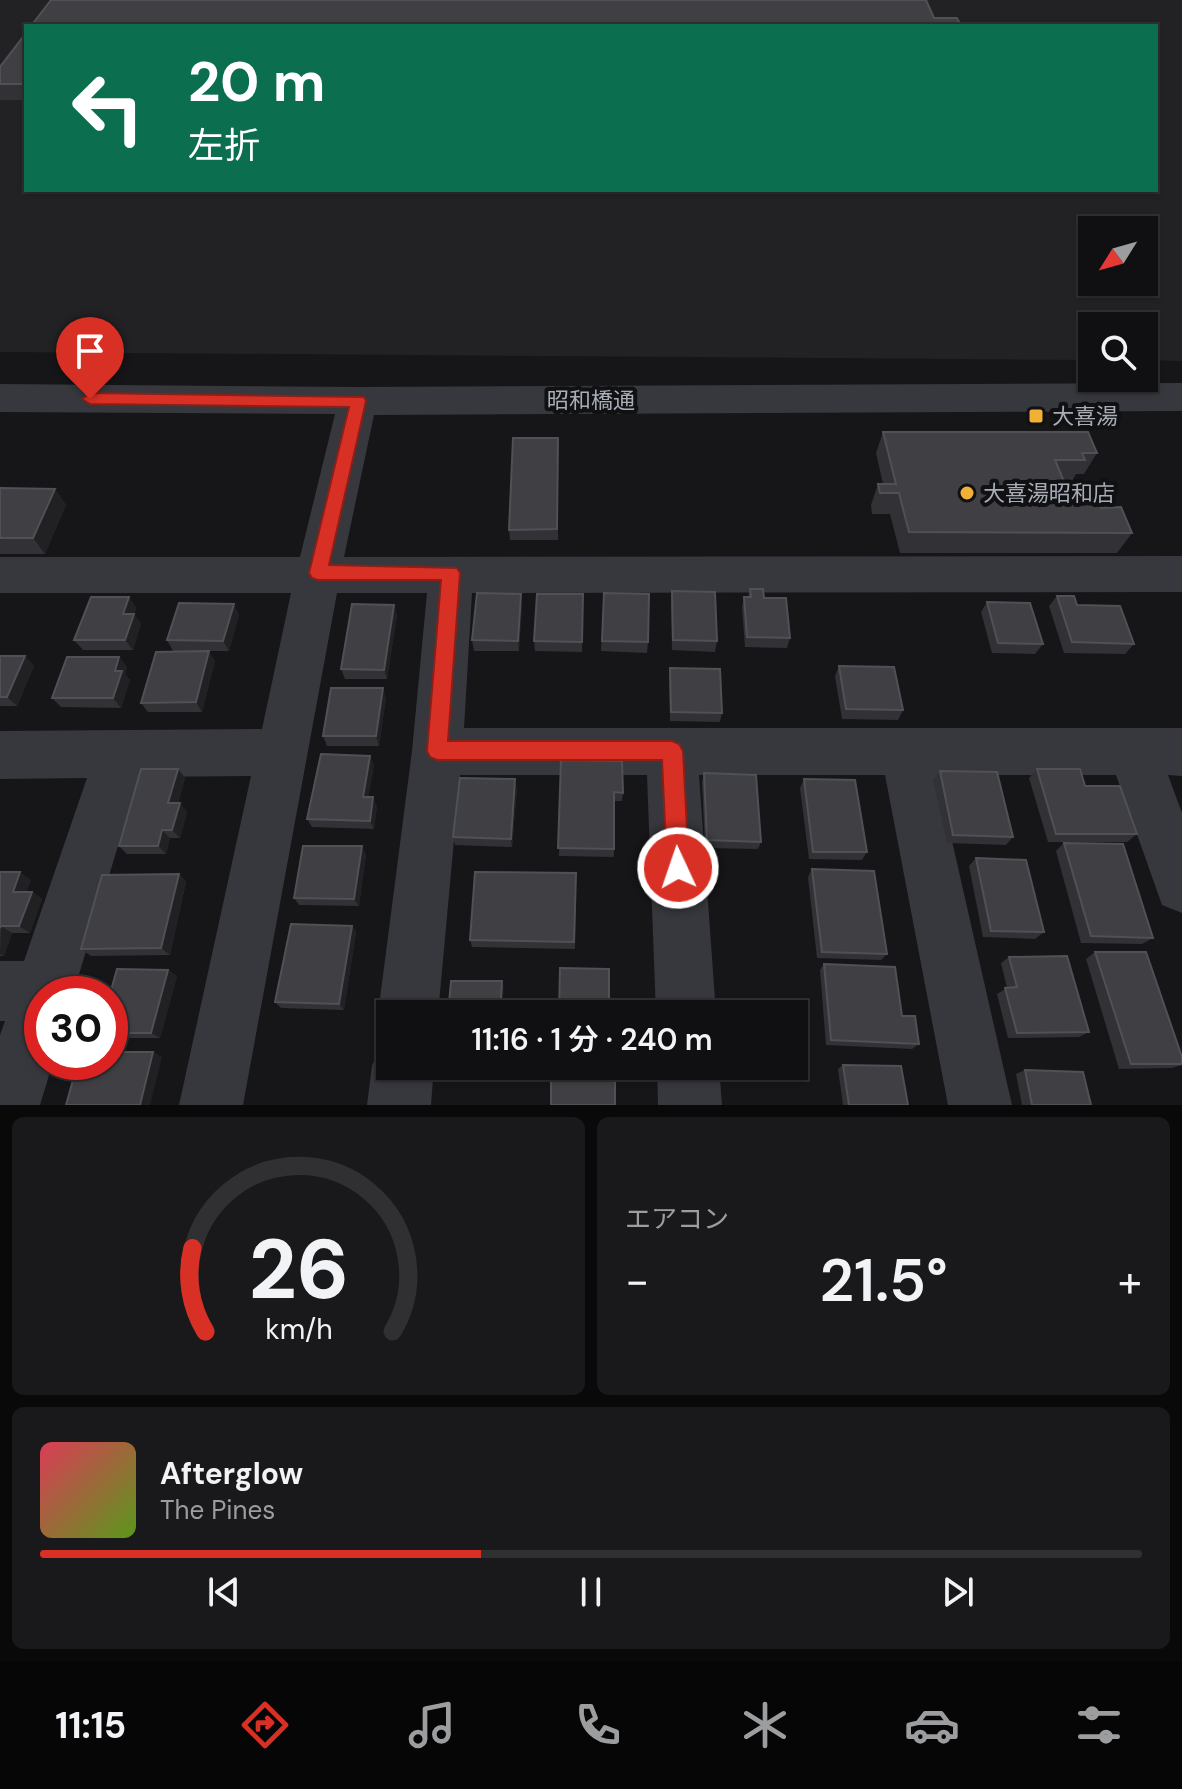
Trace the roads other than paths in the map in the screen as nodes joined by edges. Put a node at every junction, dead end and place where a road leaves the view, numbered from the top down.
1 (0, 398) edge
2 (1180, 400) edge
3 (358, 401) junction
4 (318, 573) junction
5 (451, 573) junction
6 (1182, 574) edge
7 (0, 575) edge
8 (437, 751) junction
9 (672, 751) junction
10 (906, 751) junction
11 (284, 752) junction
12 (1158, 752) edge
13 (0, 755) edge
14 (120, 756) junction
15 (1182, 885) edge
16 (39, 976) edge
17 (410, 1000) edge
18 (685, 1000) edge
19 (24, 1031) edge
20 (402, 1080) edge
21 (689, 1080) edge
22 (8, 1105) edge
23 (211, 1105) edge
24 (399, 1105) edge
25 (690, 1105) edge
26 (980, 1105) edge

1 - 3 street, 昭和橋通
2 - 3 street, 昭和橋通
3 - 4 street
4 - 5 street
4 - 7 street
4 - 11 street
5 - 6 street
5 - 8 street
8 - 9 street
8 - 17 street
9 - 10 street
9 - 18 street
10 - 12 street
10 - 26 street
11 - 14 street
11 - 23 street
12 - 15 street
13 - 14 street
14 - 16 street
19 - 22 street
20 - 24 street
21 - 25 street

